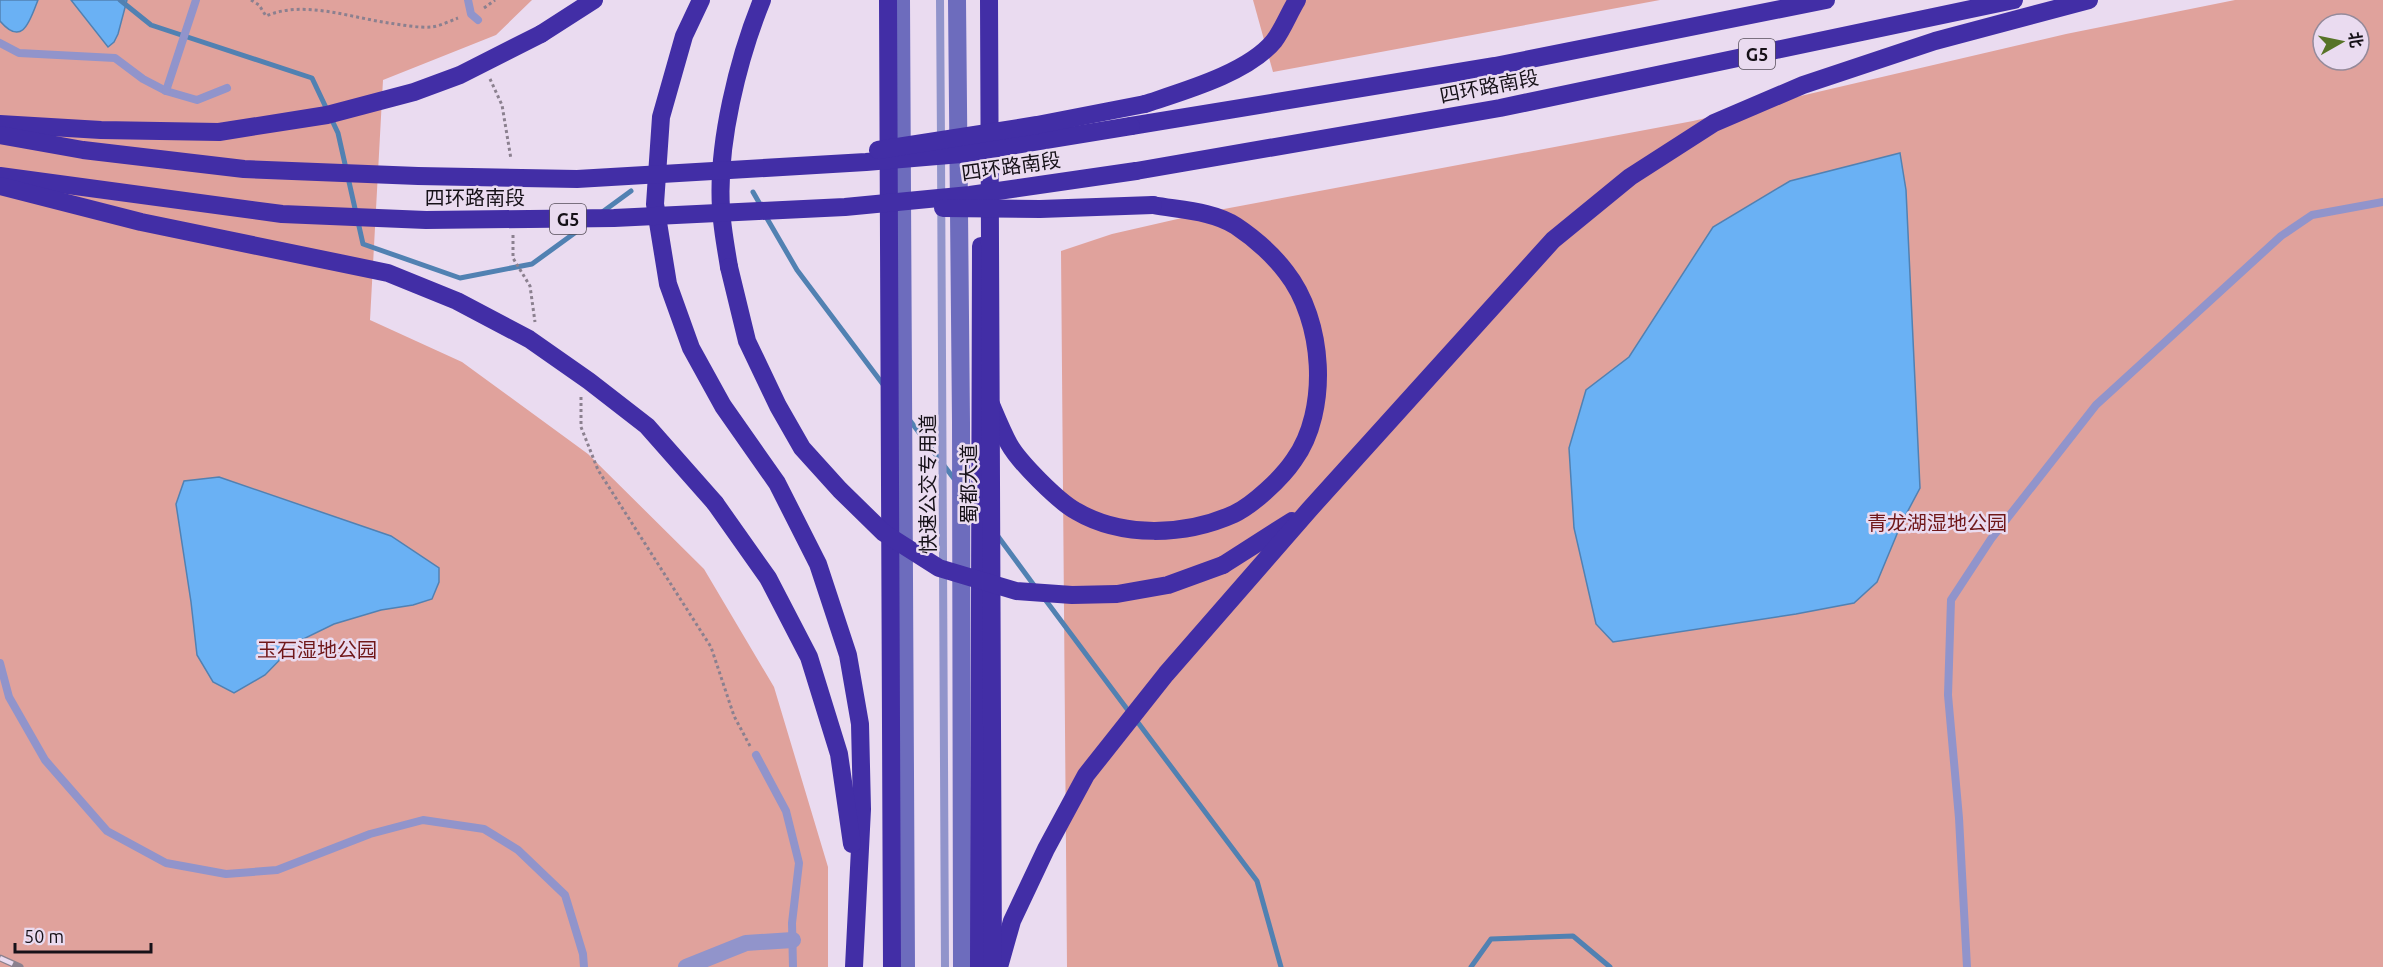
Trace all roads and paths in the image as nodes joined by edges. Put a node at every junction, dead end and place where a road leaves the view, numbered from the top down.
1 (196, 0) edge
2 (251, 0) edge
3 (468, 0) edge
4 (495, 0) edge
5 (594, 0) edge
6 (701, 0) edge
7 (762, 0) edge
8 (888, 0) edge
9 (901, 0) edge
10 (940, 0) edge
11 (957, 0) edge
12 (981, 0) edge
13 (989, 0) edge
14 (1296, 0) edge
15 (1826, 0) edge
16 (2014, 0) edge
17 (2090, 0) edge
18 (283, 4) dead end
19 (346, 9) dead end
20 (474, 17) junction
21 (0, 44) edge
22 (487, 72) dead end
23 (227, 88) dead end
24 (166, 91) junction
25 (0, 124) edge
26 (0, 135) edge
27 (512, 169) dead end
28 (749, 170) junction
29 (0, 176) edge
30 (0, 186) edge
31 (2383, 202) edge
32 (845, 207) junction
33 (513, 225) dead end
34 (536, 330) dead end
35 (981, 382) junction
36 (580, 396) dead end
37 (1309, 510) junction
38 (0, 663) edge
39 (756, 755) joint
40 (858, 911) junction
41 (793, 940) junction
42 (584, 967) edge
43 (686, 967) edge
44 (793, 967) edge
45 (854, 967) edge
46 (892, 967) edge
47 (906, 967) edge
48 (945, 967) edge
49 (962, 967) edge
50 (979, 967) edge
51 (993, 967) edge
52 (999, 967) edge
53 (1967, 967) edge

1 - 24 lane
2 - 18 path
3 - 20 lane
4 - 20 path
5 - 25 highway, bridge
6 - 40 highway
7 - 37 highway, bridge
8 - 46 highway, bridge
9 - 47 main road
10 - 48 lane, 快速公交专用道, bridge
11 - 49 main road
12 - 35 highway
13 - 51 highway, 蜀都大道, bridge
14 - 28 highway, bridge
15 - 28 highway, 四环路南段 / G5, bridge
16 - 32 highway, 四环路南段 / G5, bridge
17 - 37 highway
19 - 20 path
21 - 24 lane
22 - 27 path
23 - 24 lane
26 - 28 highway, 四环路南段 / G5, bridge
29 - 32 highway, 四环路南段 / G5, bridge
30 - 40 highway, bridge
31 - 53 lane
32 - 35 highway, bridge
33 - 34 path
35 - 50 highway
36 - 39 path
37 - 52 highway
38 - 42 lane
39 - 41 lane
40 - 45 highway
41 - 43 street
41 - 44 lane

